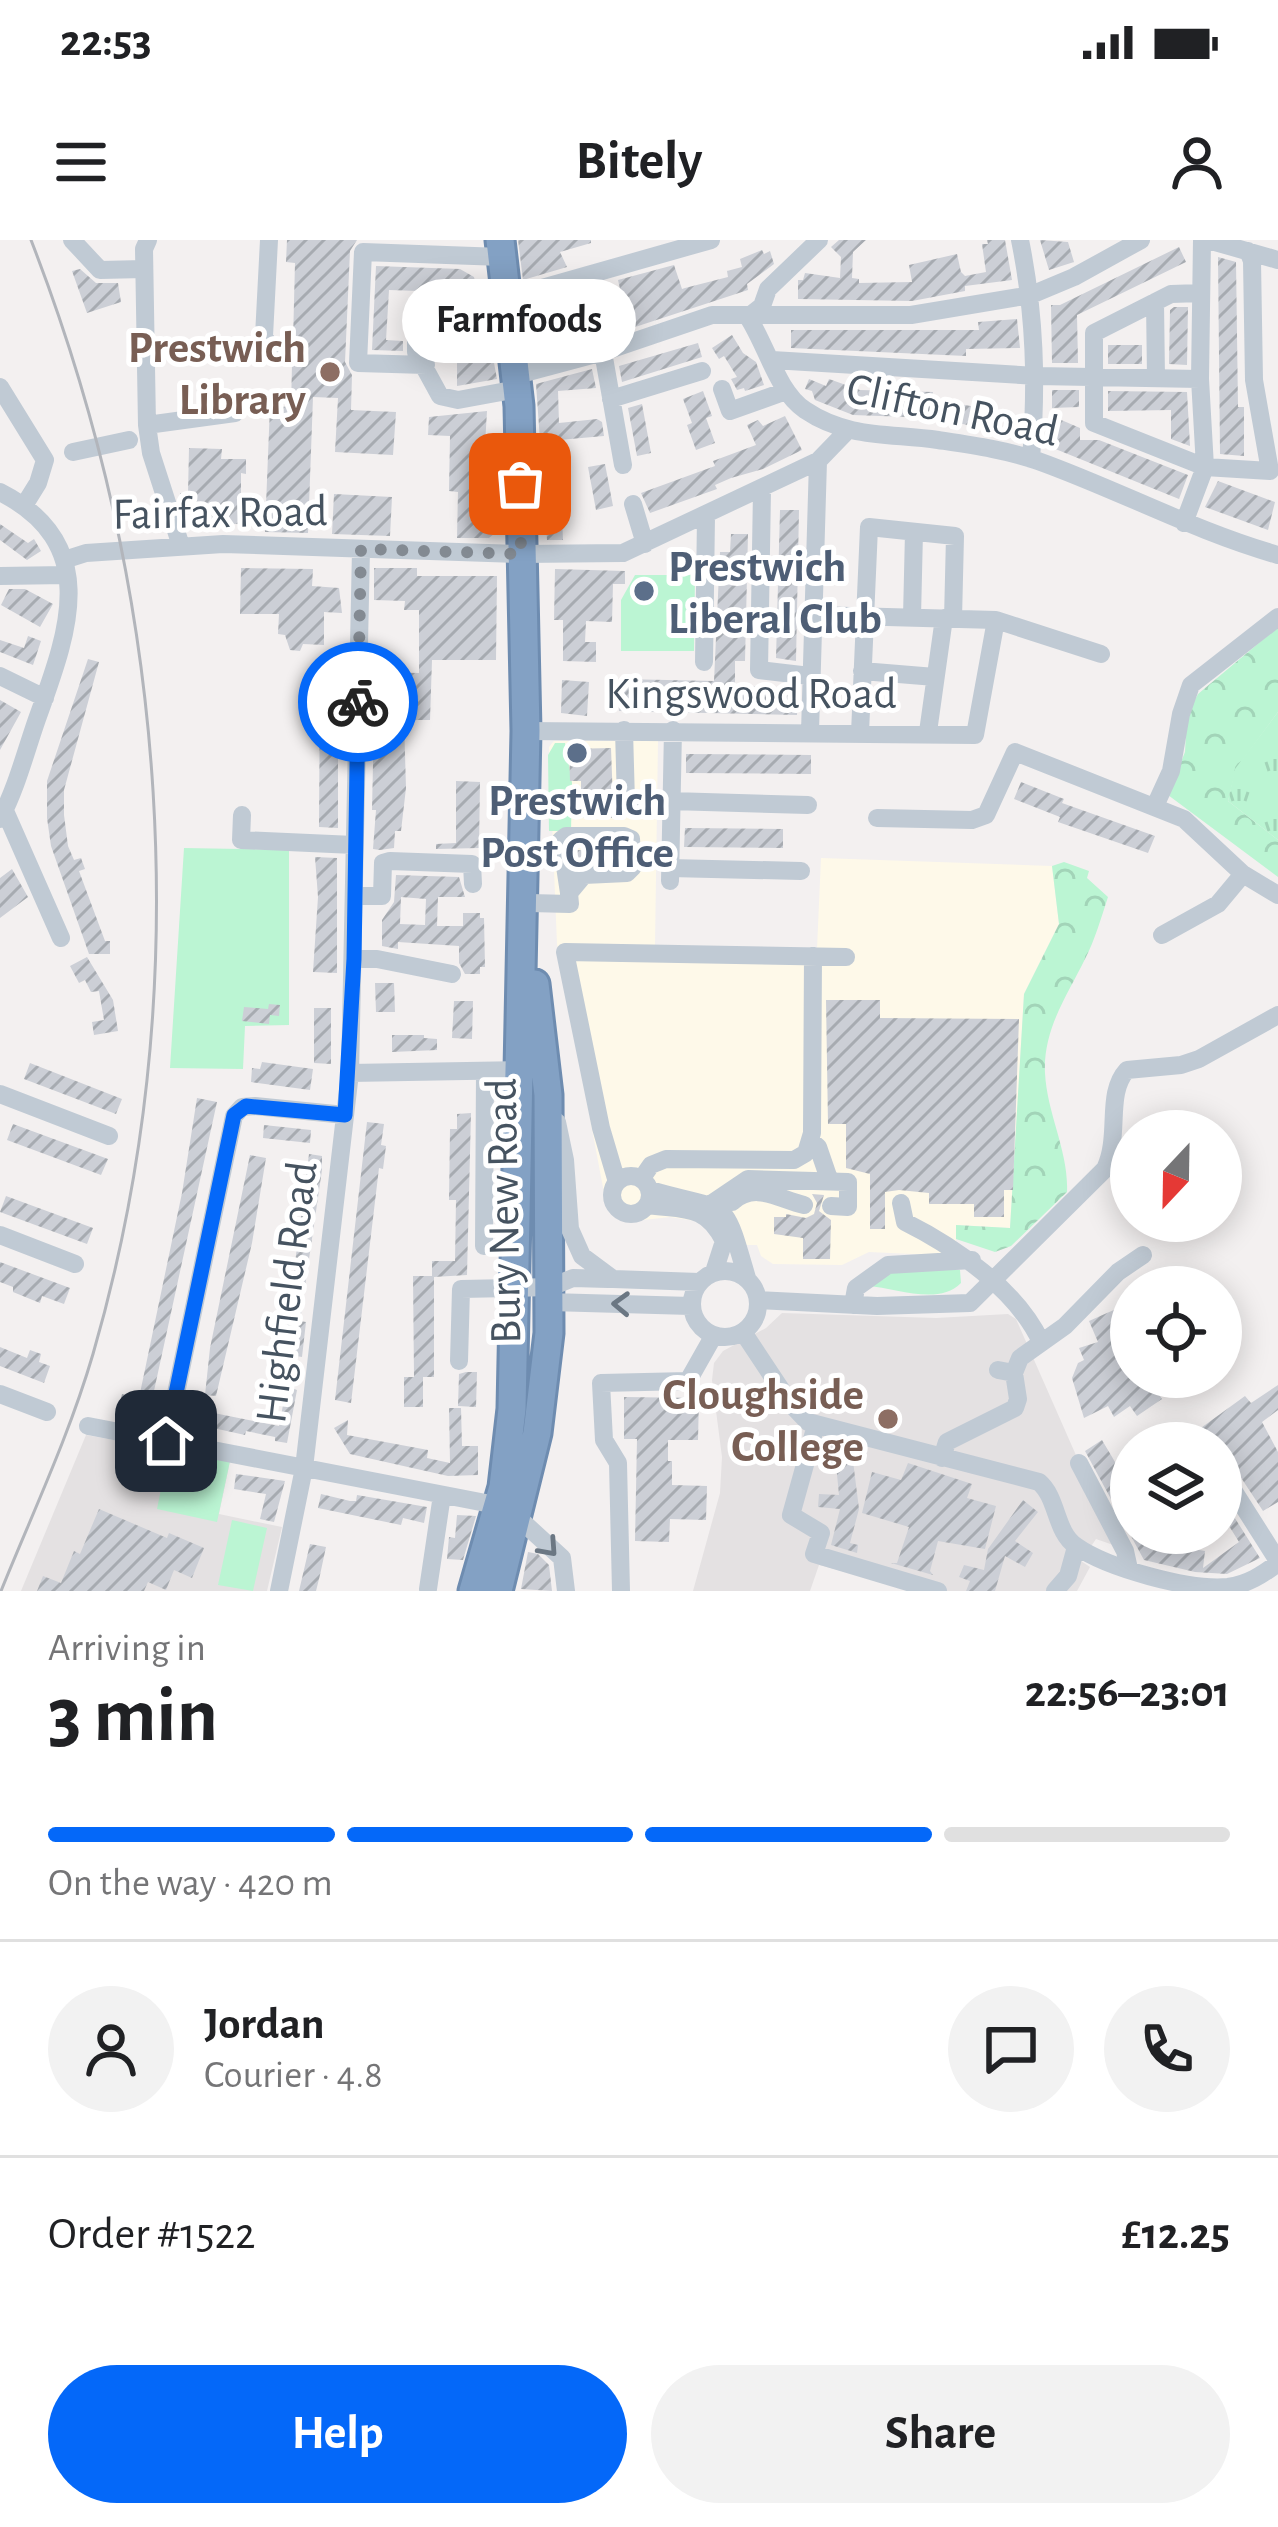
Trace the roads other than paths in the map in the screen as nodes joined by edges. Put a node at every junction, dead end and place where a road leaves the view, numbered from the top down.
1 (72, 240) edge
2 (148, 240) edge
3 (269, 240) edge
4 (711, 240) edge
5 (819, 240) edge
6 (1020, 240) edge
7 (1142, 240) edge
8 (1205, 240) edge
9 (501, 249) edge
10 (1248, 251) junction
11 (1278, 260) edge
12 (144, 269) junction
13 (1201, 292) junction
14 (1031, 295) junction
15 (507, 298) junction
16 (1155, 302) junction
17 (416, 306) dead end
18 (748, 317) junction
19 (167, 343) dead end
20 (145, 344) junction
21 (286, 352) dead end
22 (602, 352) junction
23 (772, 360) junction
24 (426, 365) junction
25 (702, 371) dead end
26 (1037, 376) junction
27 (1094, 378) junction
28 (1156, 378) junction
29 (1200, 379) junction
30 (518, 382) junction
31 (0, 387) edge
32 (722, 389) dead end
33 (786, 391) junction
34 (611, 400) junction
35 (124, 407) dead end
36 (235, 413) dead end
37 (147, 415) junction
38 (847, 431) junction
39 (130, 440) dead end
40 (73, 452) dead end
41 (1031, 459) junction
42 (818, 461) junction
43 (623, 466) dead end
44 (1205, 467) junction
45 (762, 490) junction
46 (0, 492) edge
47 (633, 504) dead end
48 (25, 505) junction
49 (706, 516) junction
50 (1184, 523) junction
51 (914, 532) junction
52 (646, 544) junction
53 (181, 546) junction
54 (361, 549) junction
55 (521, 554) junction
56 (1278, 555) edge
57 (65, 568) junction
58 (0, 576) edge
59 (814, 615) junction
60 (866, 616) junction
61 (912, 617) junction
62 (1278, 617) edge
63 (948, 618) junction
64 (996, 620) junction
65 (1101, 654) dead end
66 (704, 662) dead end
67 (862, 671) junction
68 (0, 676) edge
69 (810, 676) junction
70 (935, 676) junction
71 (45, 698) junction
72 (624, 730) junction
73 (673, 730) junction
74 (526, 731) junction
75 (810, 731) junction
76 (928, 732) junction
77 (860, 734) junction
78 (642, 801) dead end
79 (671, 801) junction
80 (808, 805) dead end
81 (1155, 806) junction
82 (2, 815) edge
83 (242, 815) dead end
84 (877, 819) dead end
85 (525, 824) junction
86 (354, 845) junction
87 (787, 874) dead end
88 (1243, 874) junction
89 (473, 884) dead end
90 (569, 893) junction
91 (1278, 895) edge
92 (354, 896) junction
93 (530, 903) junction
94 (1176, 932) dead end
95 (61, 938) dead end
96 (813, 956) junction
97 (846, 956) dead end
98 (354, 959) junction
99 (452, 974) dead end
100 (1278, 1015) edge
101 (484, 1072) junction
102 (350, 1073) junction
103 (536, 1078) junction
104 (0, 1094) edge
105 (345, 1115) junction
106 (109, 1136) dead end
107 (811, 1141) junction
108 (838, 1181) junction
109 (617, 1182) junction
110 (646, 1191) junction
111 (901, 1203) dead end
112 (711, 1204) junction
113 (805, 1205) dead end
114 (831, 1206) dead end
115 (728, 1218) junction
116 (0, 1235) edge
117 (484, 1246) dead end
118 (1143, 1255) dead end
119 (972, 1260) junction
120 (76, 1264) dead end
121 (706, 1277) junction
122 (747, 1278) junction
123 (613, 1279) junction
124 (993, 1285) junction
125 (538, 1293) junction
126 (759, 1300) junction
127 (853, 1305) junction
128 (692, 1306) junction
129 (743, 1332) junction
130 (714, 1335) junction
131 (1041, 1342) junction
132 (459, 1361) dead end
133 (0, 1394) edge
134 (46, 1412) dead end
135 (815, 1425) junction
136 (88, 1426) dead end
137 (166, 1441) junction
138 (942, 1458) junction
139 (1079, 1463) dead end
140 (304, 1468) junction
141 (442, 1495) junction
142 (505, 1500) junction
143 (1242, 1505) edge
144 (1076, 1546) junction
145 (1278, 1562) edge
146 (1129, 1569) junction
147 (428, 1589) edge
148 (279, 1591) edge
149 (473, 1591) edge
150 (498, 1591) edge
151 (566, 1591) edge
152 (621, 1591) edge
153 (938, 1591) edge
154 (1054, 1591) edge

1 - 12 street
2 - 12 street
3 - 21 street
4 - 15 street
5 - 18 street
6 - 14 street
7 - 14 street
8 - 10 street
8 - 13 street
9 - 15 highway, Bury New Road
9 - 24 street
10 - 11 street
10 - 44 street
12 - 20 street
13 - 16 street
13 - 29 street
14 - 18 street
14 - 26 street
15 - 30 highway, Bury New Road
16 - 27 street
16 - 28 street
17 - 24 street
18 - 22 street
18 - 23 street, Clifton Road
19 - 20 street
20 - 37 street
22 - 30 street
22 - 34 street
23 - 26 street
23 - 33 street, Clifton Road
24 - 30 street
25 - 34 street
26 - 27 street
26 - 41 street
27 - 28 street
27 - 44 street
28 - 29 street
29 - 44 street
30 - 55 highway, Bury New Road
31 - 48 street
32 - 33 street
33 - 38 street, Clifton Road
34 - 43 street
35 - 37 street
36 - 37 street
37 - 53 street
38 - 41 street, Clifton Road
38 - 42 street, Fairfax Road
39 - 40 street
41 - 50 street, Clifton Road
42 - 45 street, Fairfax Road
42 - 59 street
44 - 50 street
45 - 49 street, Fairfax Road
45 - 69 street
46 - 48 street
47 - 52 street
48 - 57 street
49 - 52 street, Fairfax Road
49 - 66 street
50 - 56 street, Clifton Road
51 - 60 street
51 - 61 street
51 - 63 street
52 - 55 street, Fairfax Road
53 - 54 street, Fairfax Road
53 - 57 street, Fairfax Road
54 - 55 street, Fairfax Road
54 - 86 street, Highfield Road
55 - 74 highway, Bury New Road
57 - 58 street, Fairfax Road
57 - 71 street
59 - 60 street
59 - 69 street
60 - 61 street
60 - 67 street
61 - 63 street
62 - 81 street
63 - 64 street
63 - 70 street
64 - 65 street
64 - 76 street, Kingswood Road
67 - 70 street
67 - 77 street
68 - 71 street
69 - 75 street
70 - 76 street
71 - 82 street
72 - 73 street, Kingswood Road
72 - 74 street, Kingswood Road
72 - 78 street
73 - 75 street, Kingswood Road
73 - 79 street
74 - 85 highway, Bury New Road
75 - 77 street, Kingswood Road
76 - 77 street, Kingswood Road
79 - 80 street
79 - 87 street
81 - 84 street
81 - 88 street
82 - 95 street
83 - 86 street
85 - 93 highway, Bury New Road
85 - 103 highway, Bury New Road
86 - 92 street, Highfield Road
88 - 91 street
88 - 94 street
89 - 92 street
90 - 90 street
90 - 93 street
92 - 98 street, Highfield Road
93 - 103 highway, Bury New Road
96 - 97 street
96 - 107 street
96 - 109 street
98 - 99 street
98 - 102 street, Highfield Road
100 - 124 street
101 - 102 street
101 - 103 street
101 - 117 street
102 - 105 street, Highfield Road
103 - 123 street
103 - 125 highway, Bury New Road
103 - 125 highway, Bury New Road
104 - 106 street
105 - 137 street
105 - 140 street, Highfield Road
107 - 108 street
107 - 110 street
108 - 112 street
108 - 114 street
109 - 110 street
109 - 110 street
110 - 112 street
110 - 121 street
111 - 119 street
112 - 115 street
113 - 115 street
115 - 122 street
116 - 120 street
118 - 131 street
119 - 124 street
119 - 127 street
121 - 122 street
121 - 123 street
121 - 128 street
122 - 126 street
123 - 125 street
124 - 127 street
124 - 131 street
128 -> 125 street
125 - 132 street
125 - 142 highway, Bury New Road
125 - 142 highway, Bury New Road
126 - 127 street
126 - 129 street
128 - 130 street
129 - 130 street
129 - 135 street
130 - 152 street
131 - 138 street
133 - 134 street
135 - 138 street
135 - 153 street
136 - 137 street
137 - 140 street
138 - 144 street
139 - 146 street
140 - 141 street
140 - 148 street, Highfield Road
141 - 142 street
141 - 147 street
142 - 149 highway, Bury New Road
142 - 150 highway, Bury New Road
142 -> 151 street
143 - 145 street
144 - 146 street
144 - 154 street
145 - 146 street

